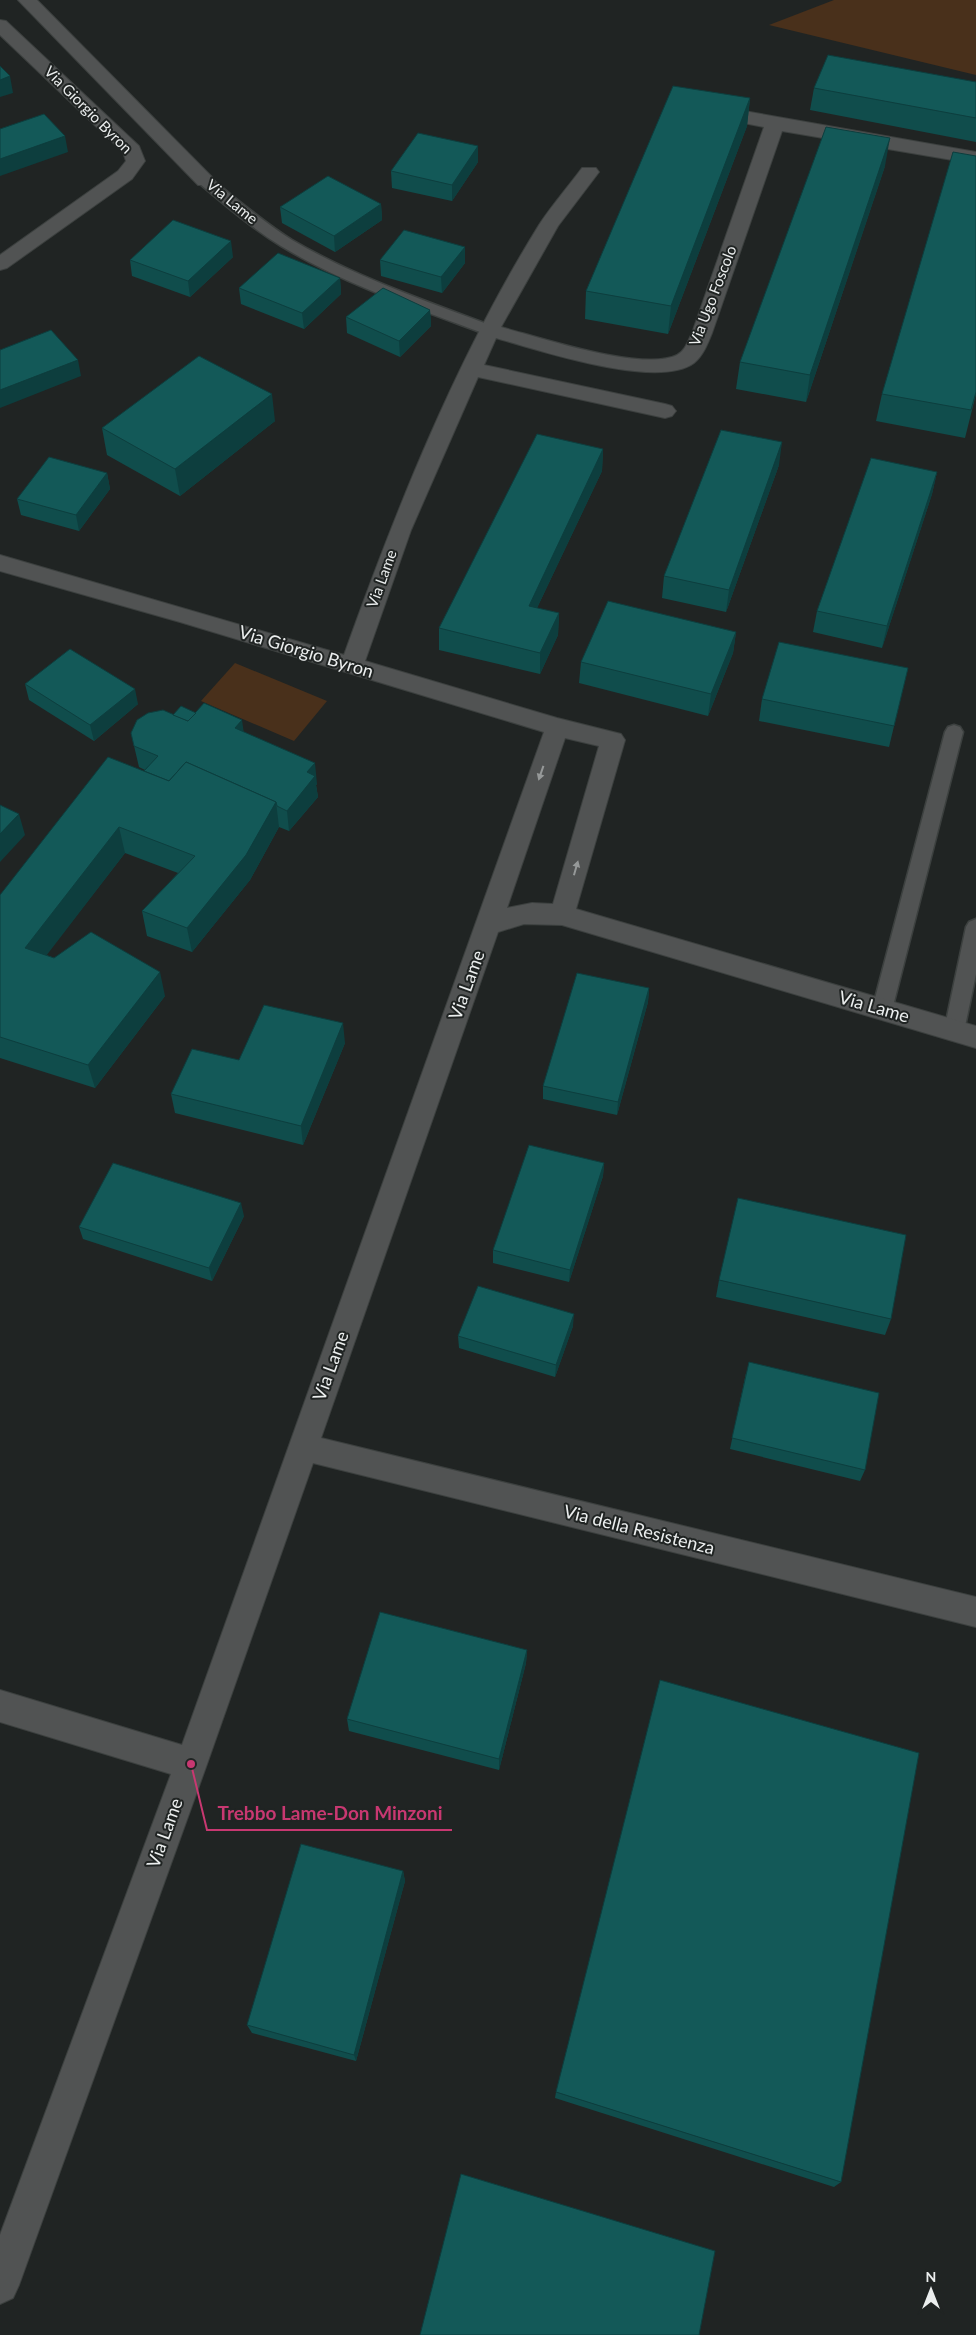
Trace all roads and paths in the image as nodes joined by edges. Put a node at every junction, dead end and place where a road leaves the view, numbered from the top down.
1 (27, 0) edge
2 (0, 25) edge
3 (697, 108) edge
4 (775, 124) junction
5 (976, 158) edge
6 (589, 172) dead end
7 (205, 181) joint
8 (0, 264) edge
9 (489, 330) junction
10 (472, 369) junction
11 (665, 411) dead end
12 (0, 563) edge
13 (352, 665) junction
14 (557, 727) junction
15 (954, 732) dead end
16 (562, 915) junction
17 (488, 926) junction
18 (976, 927) edge
19 (882, 1010) junction
20 (965, 1034) edge
21 (302, 1447) junction
22 (976, 1612) edge
23 (0, 1706) edge
24 (191, 1764) junction
25 (0, 2285) edge

1 - 7 street, Via Lame
2 - 8 street, Via Giorgio Byron
3 - 4 street
4 - 5 street
4 - 9 street, Via Ugo Foscolo
6 - 9 street, Via Lame
7 - 9 lane, Via Lame
9 - 10 street, Via Lame
10 - 11 street
10 - 13 street, Via Lame
12 - 13 street, Via Giorgio Byron
13 - 14 street, Via Giorgio Byron
16 -> 14 street, Via Giorgio Byron
14 -> 17 street
15 - 19 lane
16 - 17 street, Via Lame
16 - 19 street, Via Lame
17 - 21 street, Via Lame
18 - 20 lane
19 - 20 street, Via Lame
21 - 22 street, Via della Resistenza
21 - 24 street, Via Lame
23 - 24 street
24 - 25 street, Via Lame

